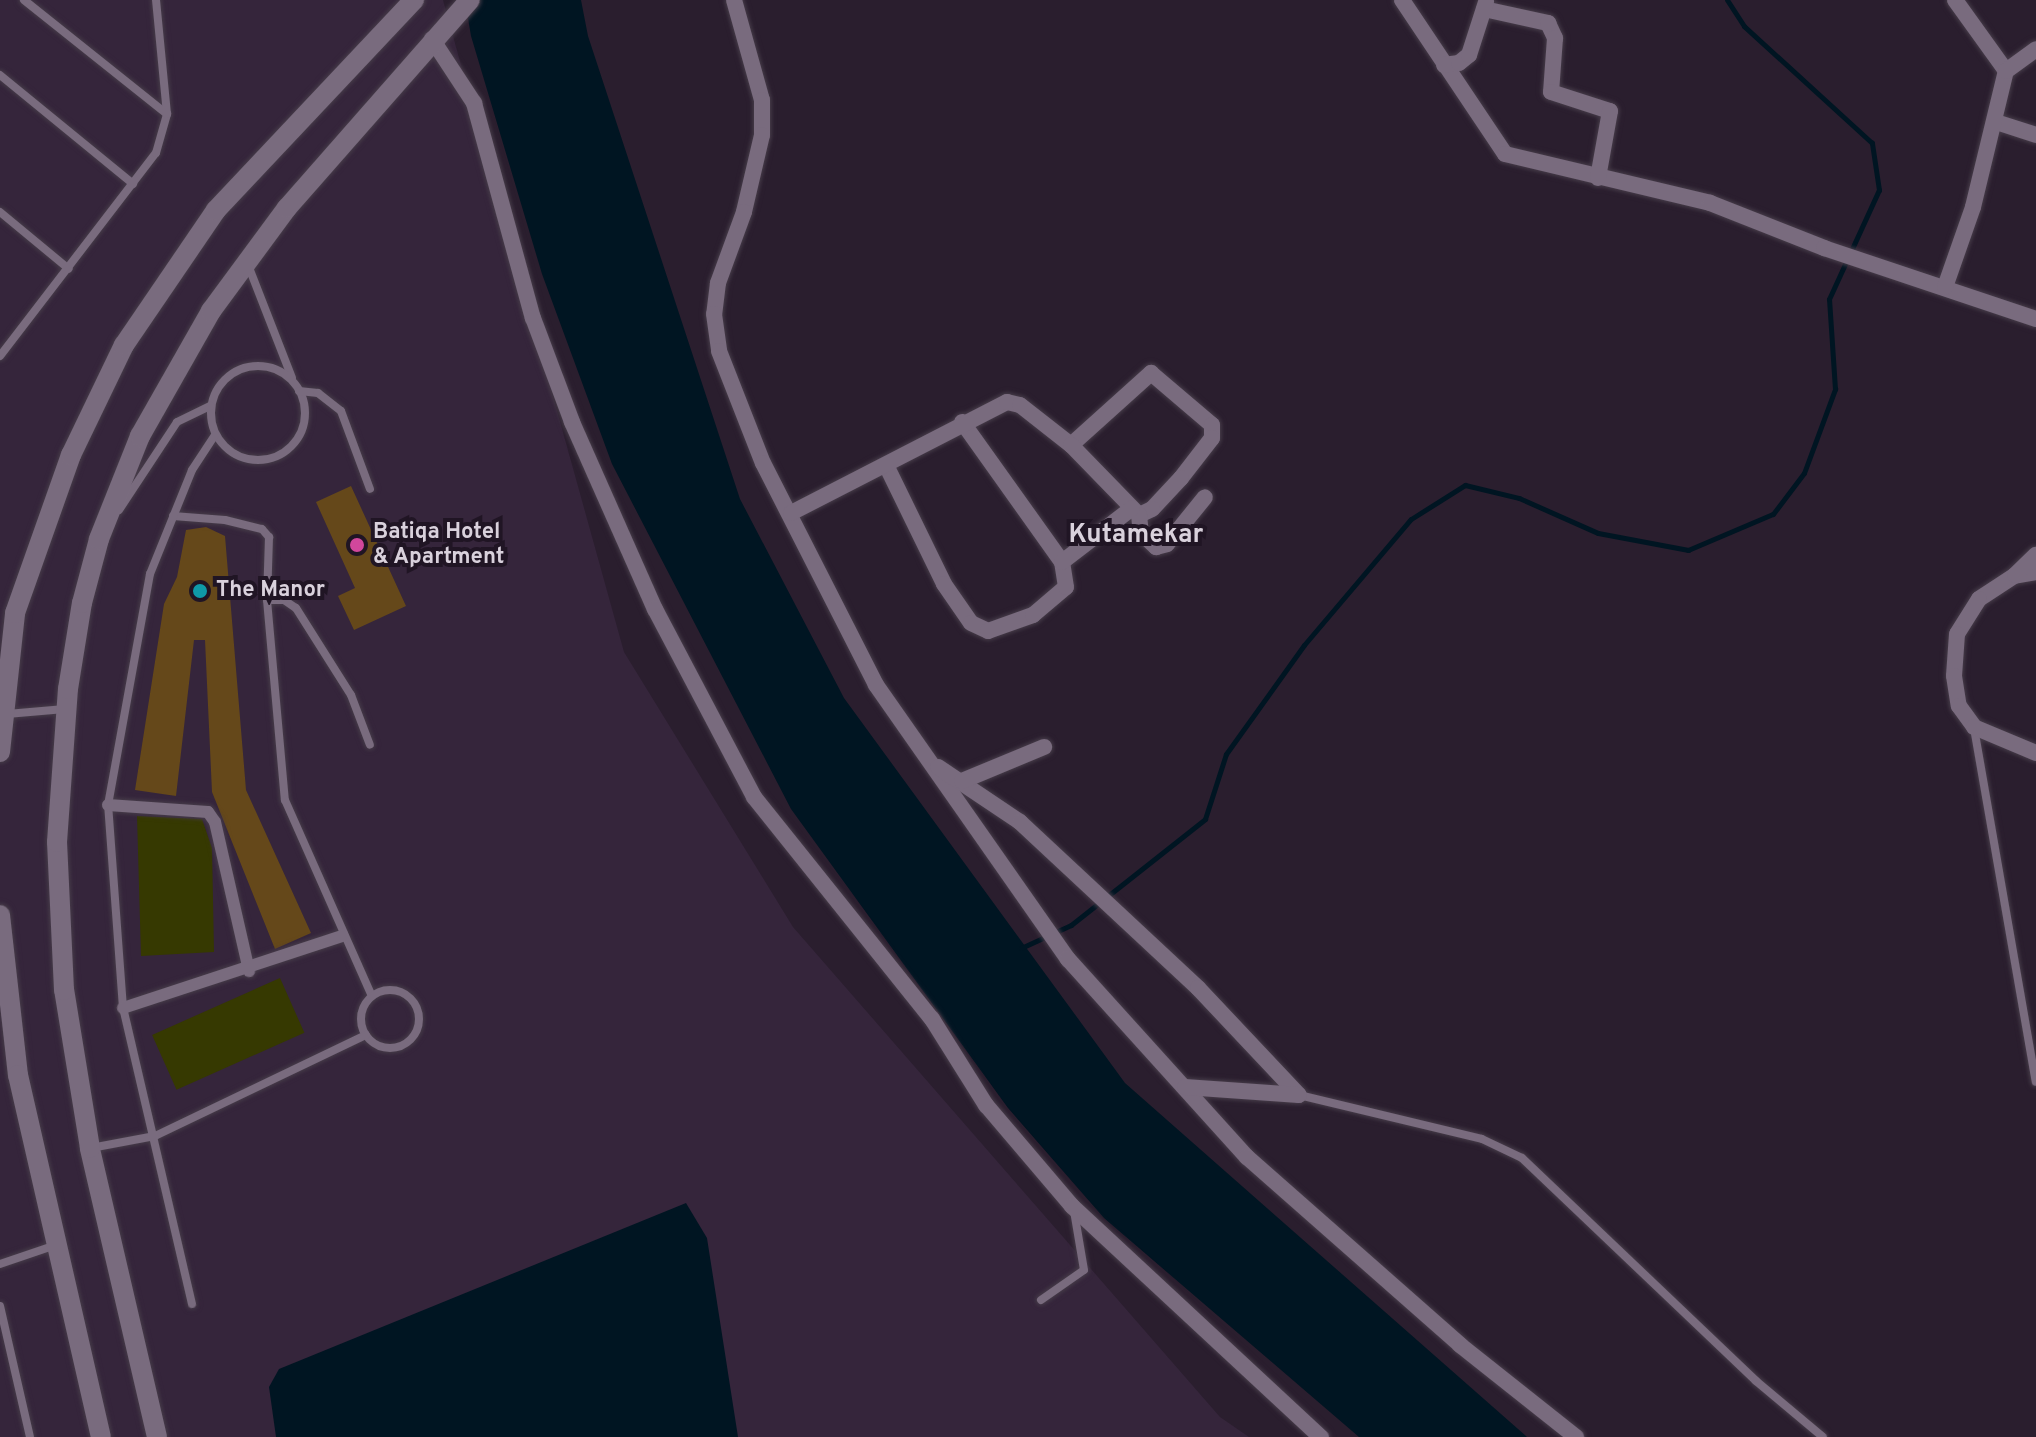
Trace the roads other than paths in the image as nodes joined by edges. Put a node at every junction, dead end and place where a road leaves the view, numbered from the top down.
1 (24, 0) edge
2 (156, 0) edge
3 (414, 0) edge
4 (734, 0) edge
5 (1402, 0) edge
6 (1955, 0) edge
7 (466, 4) edge
8 (1485, 4) edge
9 (432, 39) junction
10 (2036, 49) edge
11 (1444, 65) junction
12 (2006, 71) junction
13 (0, 75) edge
14 (167, 114) junction
15 (1996, 122) junction
16 (2036, 135) edge
17 (1598, 178) junction
18 (133, 184) junction
19 (0, 212) edge
20 (246, 261) junction
21 (69, 269) junction
22 (1945, 287) junction
23 (2036, 319) edge
24 (0, 356) edge
25 (292, 378) junction
26 (299, 391) junction
27 (210, 406) junction
28 (962, 422) junction
29 (215, 435) junction
30 (1071, 445) junction
31 (887, 467) junction
32 (370, 489) dead end
33 (1205, 497) dead end
34 (1136, 511) junction
35 (791, 513) junction
36 (173, 516) junction
37 (99, 539) junction
38 (2036, 555) edge
39 (1062, 562) junction
40 (2036, 572) edge
41 (2014, 576) junction
42 (267, 600) junction
43 (66, 709) junction
44 (1, 714) edge
45 (1974, 727) junction
46 (370, 745) dead end
47 (1044, 747) dead end
48 (0, 752) edge
49 (2036, 753) edge
50 (930, 762) junction
51 (962, 781) junction
52 (108, 805) junction
53 (0, 915) edge
54 (342, 936) junction
55 (249, 971) junction
56 (372, 996) junction
57 (123, 1008) junction
58 (366, 1035) junction
59 (6, 1036) edge
60 (2036, 1082) edge
61 (1185, 1087) junction
62 (1299, 1095) junction
63 (155, 1136) junction
64 (90, 1148) junction
65 (1072, 1206) junction
66 (60, 1244) junction
67 (0, 1264) edge
68 (1041, 1300) dead end
69 (192, 1304) dead end
70 (0, 1306) edge
71 (30, 1437) edge
72 (101, 1437) edge
73 (157, 1437) edge
74 (1321, 1437) edge
75 (1576, 1437) edge
76 (1823, 1437) edge

1 - 14 lane
2 - 14 lane
3 - 44 street
4 - 35 street
5 - 11 street
6 - 12 street
7 - 9 street
8 - 11 street
8 - 17 street
9 - 20 street
9 - 65 street
10 - 12 street
11 - 17 street
12 - 15 street
13 - 18 lane
14 - 18 lane
15 - 16 street
15 - 22 street
17 - 22 street
18 - 21 lane
19 - 21 lane
20 - 25 lane
20 - 37 street
21 - 24 lane
22 - 23 street
25 - 26 lane
25 - 27 lane
26 - 29 lane
26 - 32 lane
27 - 29 lane
27 - 37 lane
28 - 30 street
28 - 31 street
28 - 39 street
29 - 36 lane
30 - 34 street
30 - 34 street
31 - 35 street
31 - 39 street
33 - 34 street
34 - 39 street
35 - 50 street
36 - 42 lane
36 - 52 lane
37 - 43 street
38 - 41 street
40 - 41 street
41 - 45 street
42 - 46 lane
42 - 54 lane
43 - 44 lane
43 - 64 street
44 - 48 street
45 - 49 street
45 - 60 lane
47 - 51 street
50 - 51 street
50 - 61 street
51 - 62 street
52 - 55 street
52 - 57 lane
53 - 59 street
54 - 55 street
54 - 56 lane
55 - 57 street
56 - 58 lane
56 - 58 lane
57 - 63 lane
58 - 63 lane
59 - 66 street
61 - 62 street
61 - 75 street
62 - 76 lane
63 - 64 lane
63 - 69 lane
64 - 73 street
65 - 68 lane
65 - 74 street
66 - 67 lane
66 - 72 street
70 - 71 lane

